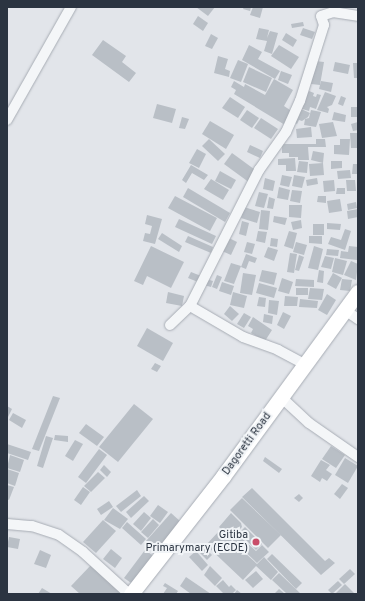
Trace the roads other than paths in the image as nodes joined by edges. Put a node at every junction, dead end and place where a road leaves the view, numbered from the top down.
1 (71, 7) edge
2 (358, 16) edge
3 (7, 120) edge
4 (358, 292) edge
5 (190, 306) junction
6 (345, 310) junction
7 (358, 319) edge
8 (170, 325) dead end
9 (304, 364) junction
10 (281, 398) junction
11 (356, 451) edge
12 (7, 524) edge
13 (130, 594) edge

1 - 3 street
2 - 5 street
4 - 6 main road, Dagoretti Road
5 - 8 street
5 - 9 street
6 - 7 street
6 - 9 main road, Dagoretti Road
9 - 10 main road, Dagoretti Road
10 - 11 street
10 - 13 main road, Dagoretti Road
12 - 13 street

